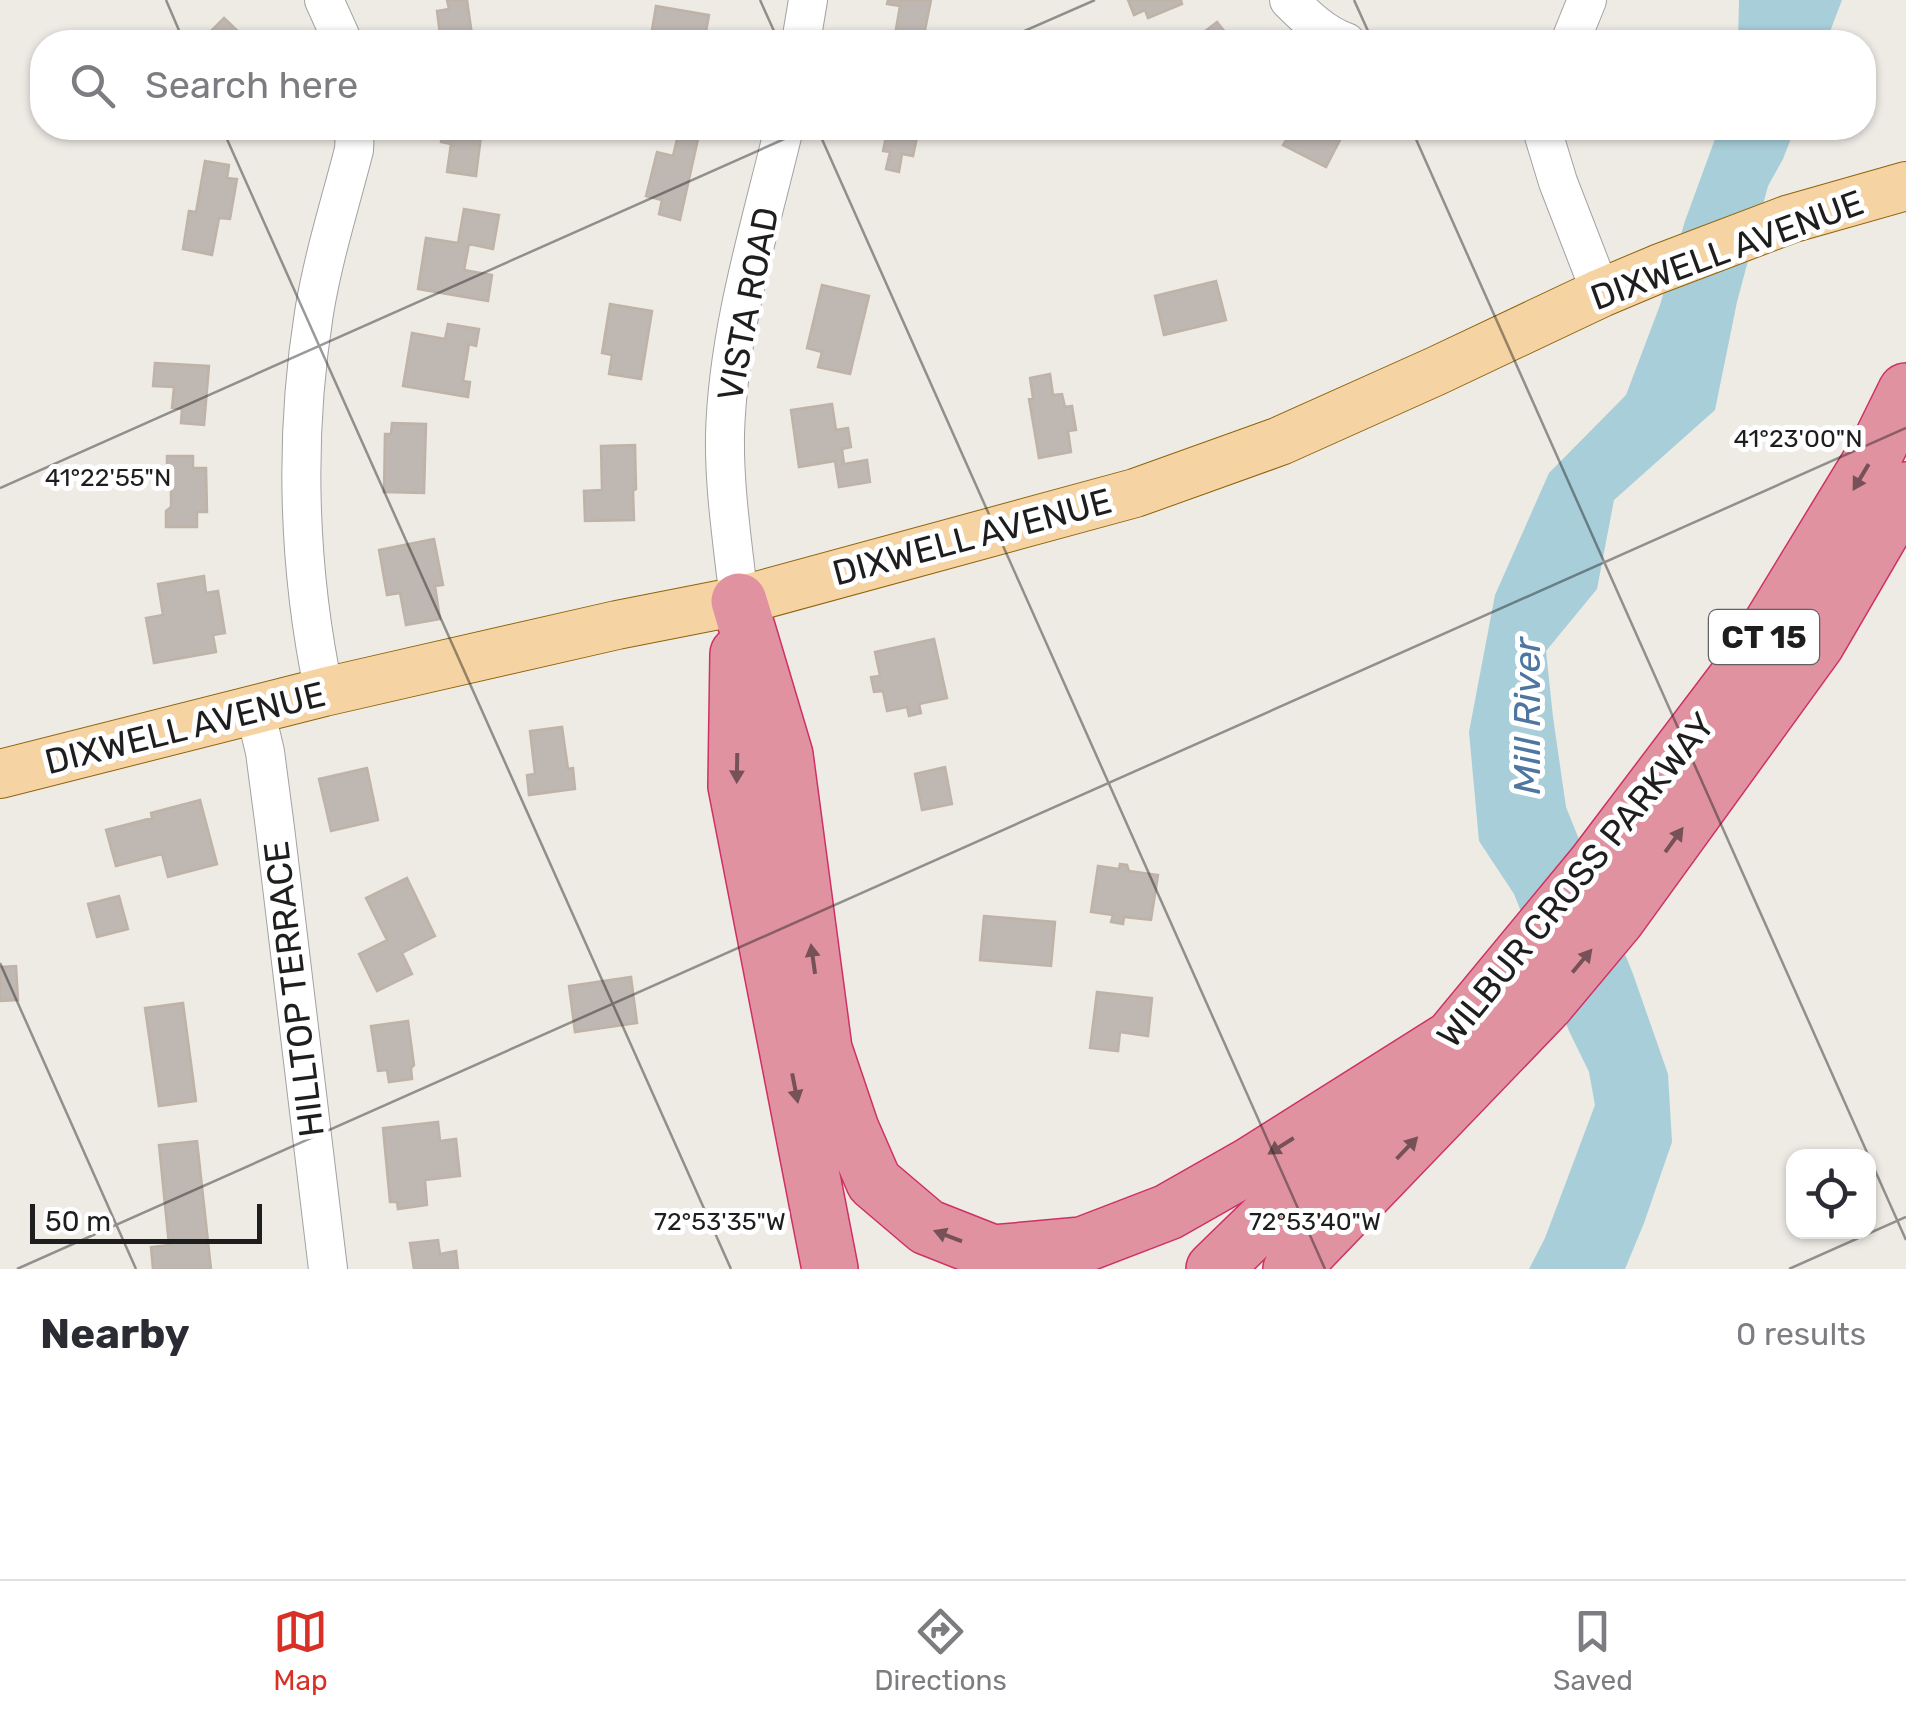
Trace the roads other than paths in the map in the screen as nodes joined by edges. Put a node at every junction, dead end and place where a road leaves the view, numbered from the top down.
1 (324, 0) edge
2 (808, 0) edge
3 (1289, 0) edge
4 (1587, 0) edge
5 (338, 30) edge
6 (803, 30) edge
7 (1324, 30) edge
8 (1575, 30) edge
9 (354, 140) edge
10 (781, 140) edge
11 (1545, 140) edge
12 (1906, 186) edge
13 (1601, 293) junction
14 (1906, 391) edge
15 (1906, 490) edge
16 (739, 601) junction
17 (324, 692) junction
18 (255, 710) junction
19 (0, 774) edge
20 (1452, 1038) junction
21 (328, 1269) edge
22 (830, 1269) edge
23 (1214, 1269) edge
24 (1291, 1269) edge

1 - 5 street
2 - 6 street
3 - 7 street
4 - 8 street
9 - 17 street
10 - 16 street, VISTA ROAD
11 - 13 street
12 - 13 main road, DIXWELL AVENUE
13 - 16 main road, DIXWELL AVENUE
14 -> 20 highway, WILBUR CROSS PARKWAY / CT 15
24 -> 15 highway, WILBUR CROSS PARKWAY / CT 15
16 - 17 main road, DIXWELL AVENUE
20 -> 16 highway
16 -> 22 highway
17 - 18 main road, DIXWELL AVENUE
18 - 19 main road, DIXWELL AVENUE
18 - 21 street, HILLTOP TERRACE
20 - 23 highway, WILBUR CROSS PARKWAY / CT 15

